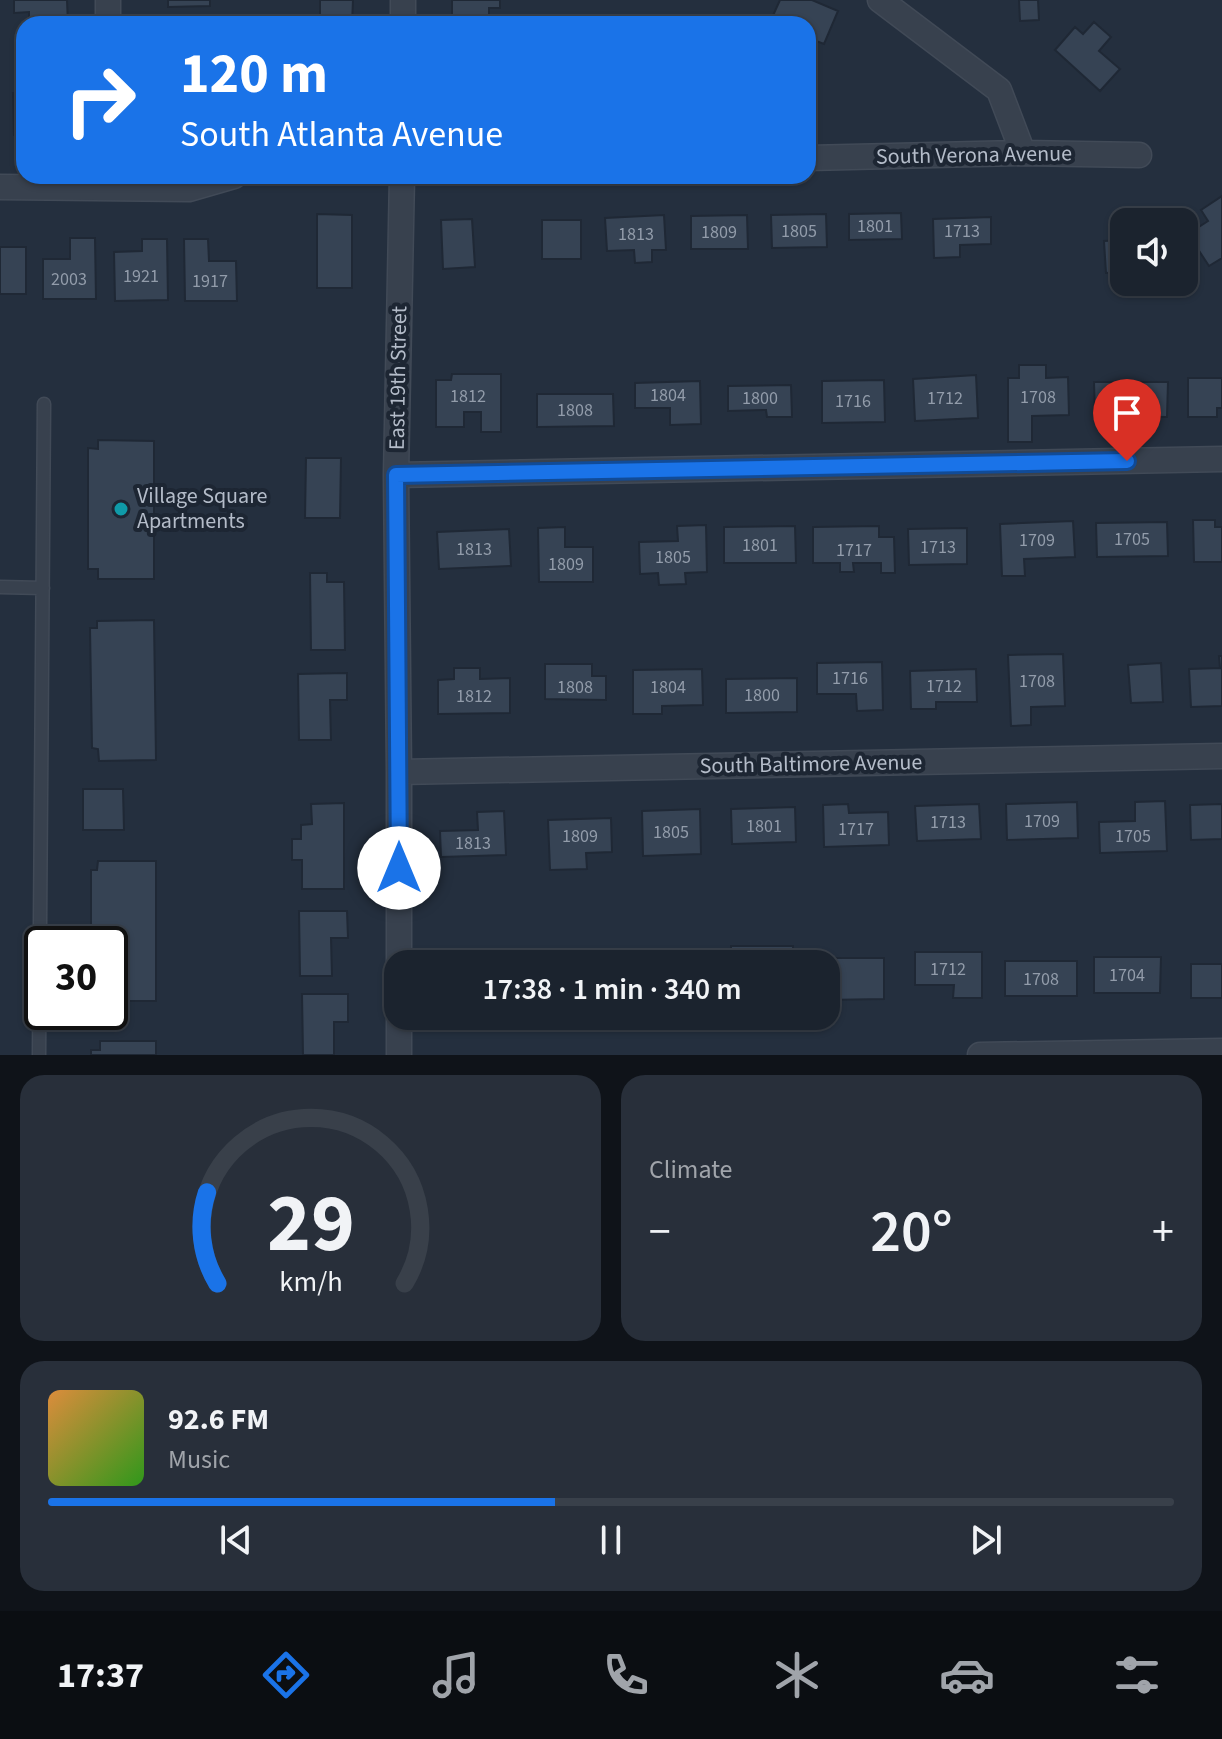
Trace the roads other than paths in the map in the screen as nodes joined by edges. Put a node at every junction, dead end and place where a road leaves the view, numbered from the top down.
1 (880, 0) edge
2 (1023, 153) junction
3 (1139, 155) dead end
4 (816, 158) edge
5 (54, 184) edge
6 (138, 184) edge
7 (206, 184) edge
8 (402, 184) edge
9 (0, 187) edge
10 (44, 404) dead end
11 (1222, 459) edge
12 (396, 475) junction
13 (0, 587) edge
14 (43, 588) junction
15 (1222, 756) edge
16 (399, 772) junction
17 (399, 950) edge
18 (399, 1030) edge
19 (1222, 1051) edge
20 (39, 1055) edge
21 (399, 1055) edge
22 (980, 1055) edge

1 - 2 street
2 - 3 street, South Verona Avenue
2 - 4 street, South Verona Avenue
5 - 9 street
6 - 7 street
8 - 12 street, East 19th Street
10 - 14 lane
11 - 12 street
12 - 16 street, East 19th Street
13 - 14 lane
14 - 20 lane
15 - 16 street, South Baltimore Avenue
16 - 17 street, East 19th Street
18 - 21 street
19 - 22 street

